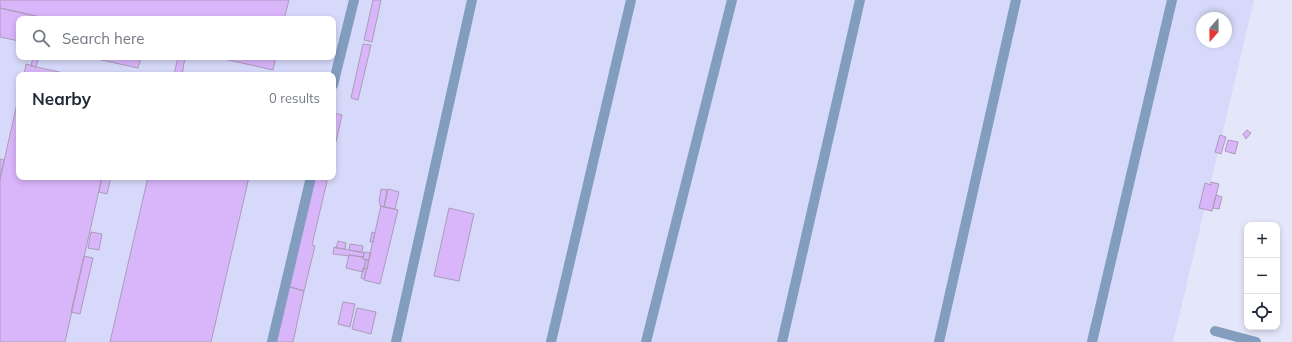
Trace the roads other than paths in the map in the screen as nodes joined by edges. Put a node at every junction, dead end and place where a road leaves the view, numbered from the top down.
1 (354, 0) edge
2 (472, 0) edge
3 (631, 0) edge
4 (732, 0) edge
5 (860, 0) edge
6 (1016, 0) edge
7 (1172, 0) edge
8 (336, 73) edge
9 (310, 180) edge
10 (1215, 331) dead end
11 (272, 342) edge
12 (396, 342) edge
13 (551, 342) edge
14 (646, 342) edge
15 (782, 342) edge
16 (939, 342) edge
17 (1092, 342) edge
18 (1256, 342) edge

1 - 8 street
2 - 12 street
3 - 13 street
4 - 14 street
5 - 15 street
6 - 16 street
7 - 17 street
9 - 11 street
10 - 18 street

